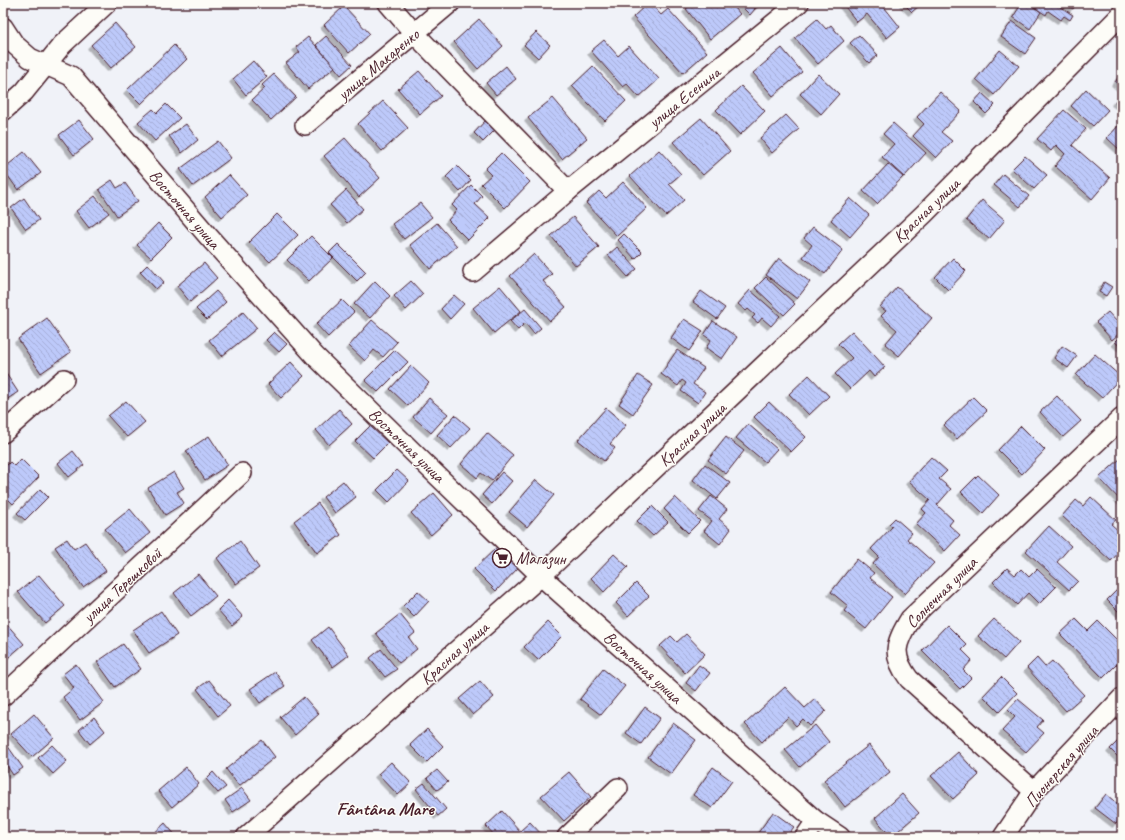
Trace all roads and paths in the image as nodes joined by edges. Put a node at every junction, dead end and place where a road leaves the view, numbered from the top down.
1 (107, 3) edge
2 (388, 3) edge
3 (450, 3) edge
4 (799, 3) edge
5 (1122, 14) edge
6 (3, 27) edge
7 (414, 33) junction
8 (46, 64) junction
9 (3, 111) edge
10 (305, 125) dead end
11 (568, 191) junction
12 (473, 272) dead end
13 (64, 379) dead end
14 (1122, 418) edge
15 (3, 433) edge
16 (242, 473) dead end
17 (541, 576) junction
18 (3, 696) edge
19 (1122, 698) edge
20 (618, 788) dead end
21 (1034, 791) junction
22 (816, 821) junction
23 (246, 837) edge
24 (567, 837) edge
25 (805, 837) edge
26 (840, 837) edge
27 (1003, 837) edge

1 - 8 street
2 - 7 street
3 - 7 street, улица Макаренко
4 - 11 street, улица Есенина
5 - 17 street, Красная улица
6 - 8 street, Восточная улица
7 - 10 street, улица Макаренко
7 - 11 street
8 - 9 street
8 - 17 street, Восточная улица
11 - 12 street, улица Есенина
13 - 15 street
14 - 21 street, Солнечная улица
16 - 18 street, улица Терешковой
17 - 22 street, Восточная улица
17 - 23 street, Красная улица
19 - 21 street, Пионерская улица
20 - 24 street
21 - 27 street, Пионерская улица
22 - 25 street
22 - 26 street, Восточная улица

